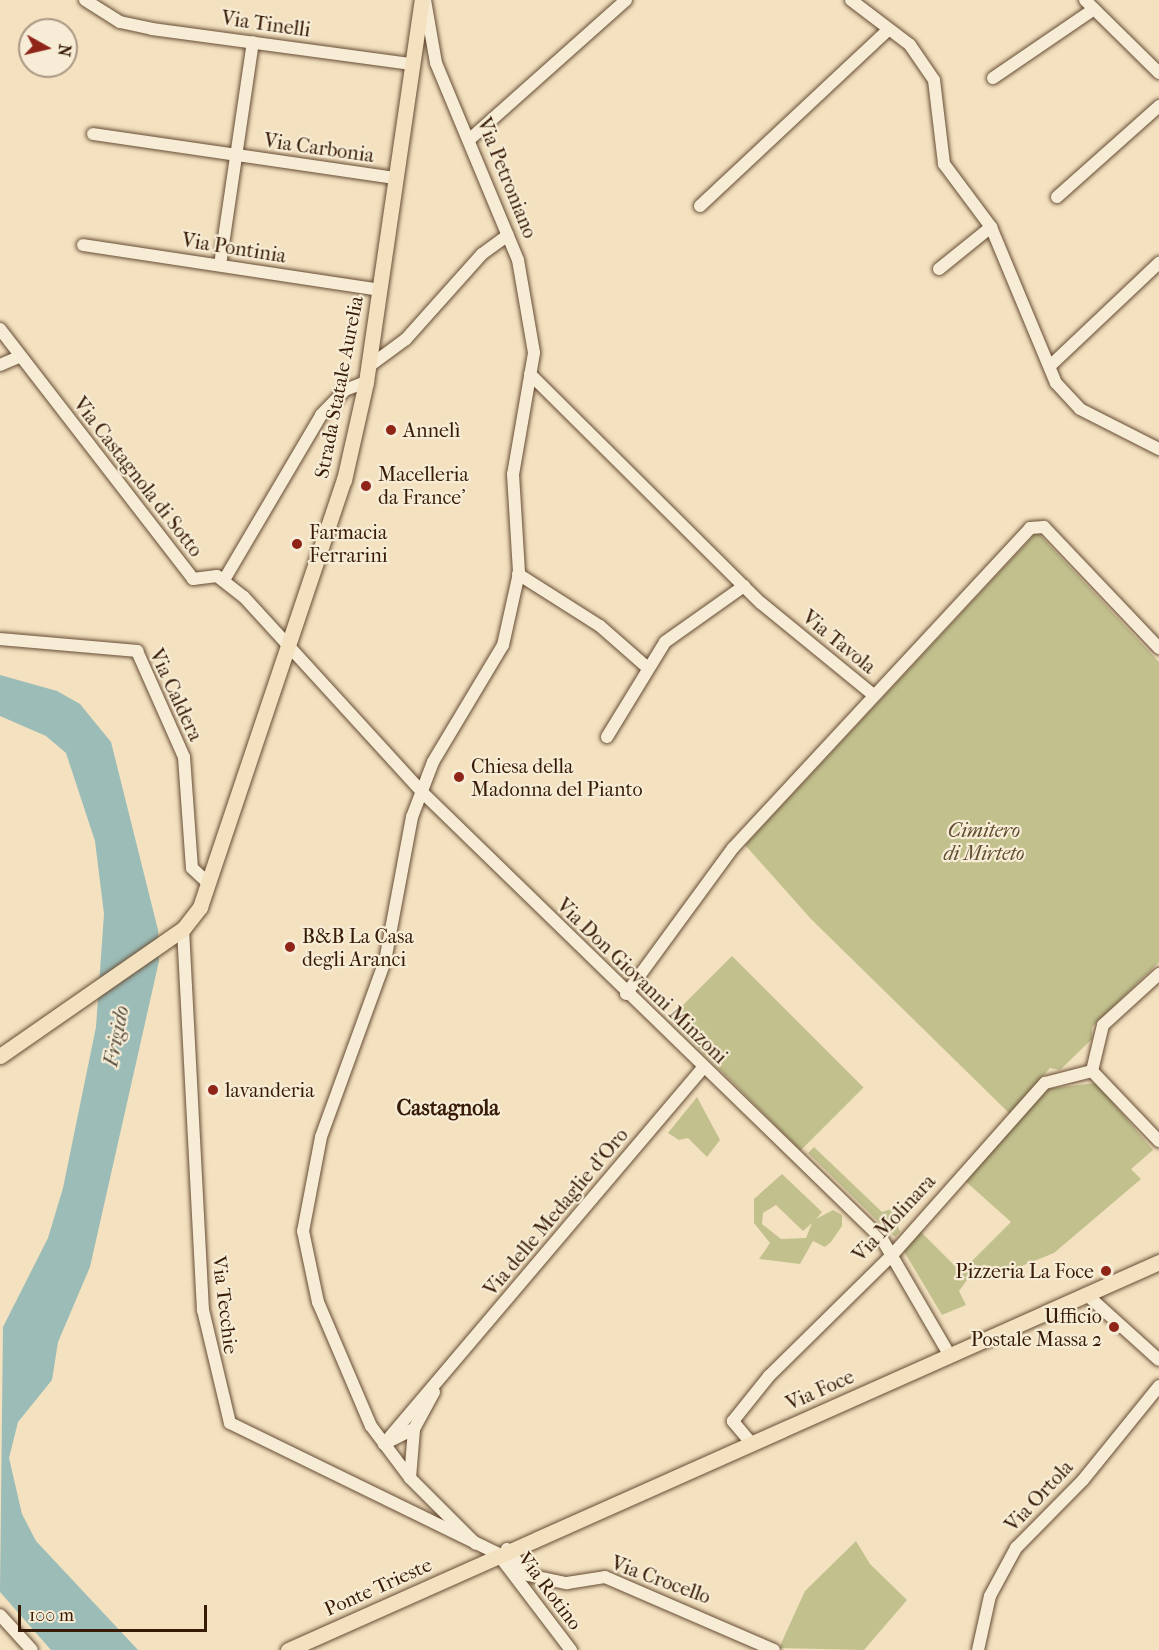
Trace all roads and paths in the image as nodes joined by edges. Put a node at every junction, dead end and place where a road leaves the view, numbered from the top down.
1 (85, 0) edge
2 (424, 0) edge
3 (626, 0) edge
4 (851, 0) edge
5 (1090, 5) edge
6 (888, 30) junction
7 (253, 42) junction
8 (412, 64) junction
9 (1159, 73) edge
10 (993, 78) dead end
11 (1159, 106) edge
12 (93, 134) dead end
13 (470, 139) junction
14 (237, 155) junction
15 (396, 178) junction
16 (1057, 197) dead end
17 (700, 206) dead end
18 (991, 227) junction
19 (508, 235) junction
20 (83, 245) dead end
21 (1159, 263) edge
22 (220, 265) junction
23 (939, 269) dead end
24 (380, 290) junction
25 (0, 329) edge
26 (19, 357) junction
27 (0, 365) edge
28 (1051, 365) junction
29 (367, 374) junction
30 (530, 374) junction
31 (1159, 449) edge
32 (518, 574) junction
33 (224, 580) junction
34 (744, 586) junction
35 (0, 639) edge
36 (288, 646) junction
37 (1159, 648) edge
38 (648, 668) junction
39 (872, 694) junction
40 (608, 737) dead end
41 (422, 792) junction
42 (208, 883) junction
43 (180, 931) junction
44 (1156, 982) edge
45 (626, 994) junction
46 (0, 1056) edge
47 (703, 1068) junction
48 (1092, 1071) junction
49 (1159, 1142) edge
50 (893, 1254) junction
51 (1159, 1262) edge
52 (1086, 1294) junction
53 (950, 1356) junction
54 (1159, 1360) edge
55 (439, 1381) junction
56 (1159, 1386) edge
57 (414, 1429) junction
58 (384, 1443) junction
59 (752, 1444) junction
60 (410, 1478) junction
61 (476, 1544) junction
62 (497, 1555) junction
63 (0, 1615) edge
64 (32, 1650) edge
65 (288, 1650) edge
66 (571, 1650) edge
67 (774, 1650) edge
68 (978, 1650) edge

1 - 7 street, Via Tinelli
2 - 8 main road, Strada Statale Aurelia
2 - 13 street, Via Petroniano
3 - 13 street
4 - 6 street
5 - 9 street
5 - 10 street
6 - 17 street
6 - 18 street
7 - 8 street, Via Tinelli
7 - 14 street, Via Carbonia
8 - 15 main road, Strada Statale Aurelia
11 - 16 street
12 - 14 street, Via Carbonia
13 - 19 street, Via Petroniano
14 - 15 street, Via Carbonia
14 - 22 street, Via Carbonia
15 - 24 main road, Strada Statale Aurelia
18 - 23 street
18 - 28 street
19 - 29 street
19 - 30 street, Via Petroniano
20 - 22 street, Via Pontinia
21 - 28 street
22 - 24 street, Via Pontinia
24 - 29 main road, Strada Statale Aurelia
25 - 26 street, Via Castagnola di Sotto
26 - 27 street
26 - 33 street, Via Castagnola di Sotto
28 - 31 street
29 - 33 street
29 - 36 main road, Strada Statale Aurelia
30 - 32 street, Via Petroniano
30 - 34 street, Via Tavola
32 - 38 street
32 - 41 street, Via Petroniano
33 - 36 street
34 - 38 street
34 - 39 street, Via Tavola
35 - 42 street, Via Caldera
36 - 41 street, Via Don Giovanni Minzoni
36 - 42 main road, Strada Statale Aurelia
37 - 39 street
38 - 40 street
39 - 45 street, Via Tavola
41 - 45 street, Via Don Giovanni Minzoni
41 - 58 street, Via Petroniano
42 - 43 main road, Strada Statale Aurelia
43 - 46 main road
43 - 61 street, Via Tecchie
44 - 48 street
45 - 47 street, Via Don Giovanni Minzoni
47 - 50 street, Via Don Giovanni Minzoni
47 - 55 street, Via delle Medaglie d'Oro
48 - 49 street
48 - 50 street, Via Molinara
50 - 53 street, Via Don Giovanni Minzoni
50 - 59 street, Via Molinara
51 - 52 main road, Via Foce
52 - 53 main road, Via Foce
52 - 54 street
53 - 59 main road, Via Foce
55 - 57 street, Via delle Medaglie d'Oro
55 - 58 street, Via delle Medaglie d'Oro
56 - 68 street, Via Ortola
57 - 58 street
57 - 60 street, Via delle Medaglie d'Oro
58 - 60 street, Via Petroniano
59 - 62 main road, Via Foce
60 - 61 street, Via Petroniano
61 - 62 street, Via Tecchie
62 - 65 main road, Ponte Trieste
62 - 66 street, Via Rotino
62 - 67 street, Via Crocello
63 - 64 street

